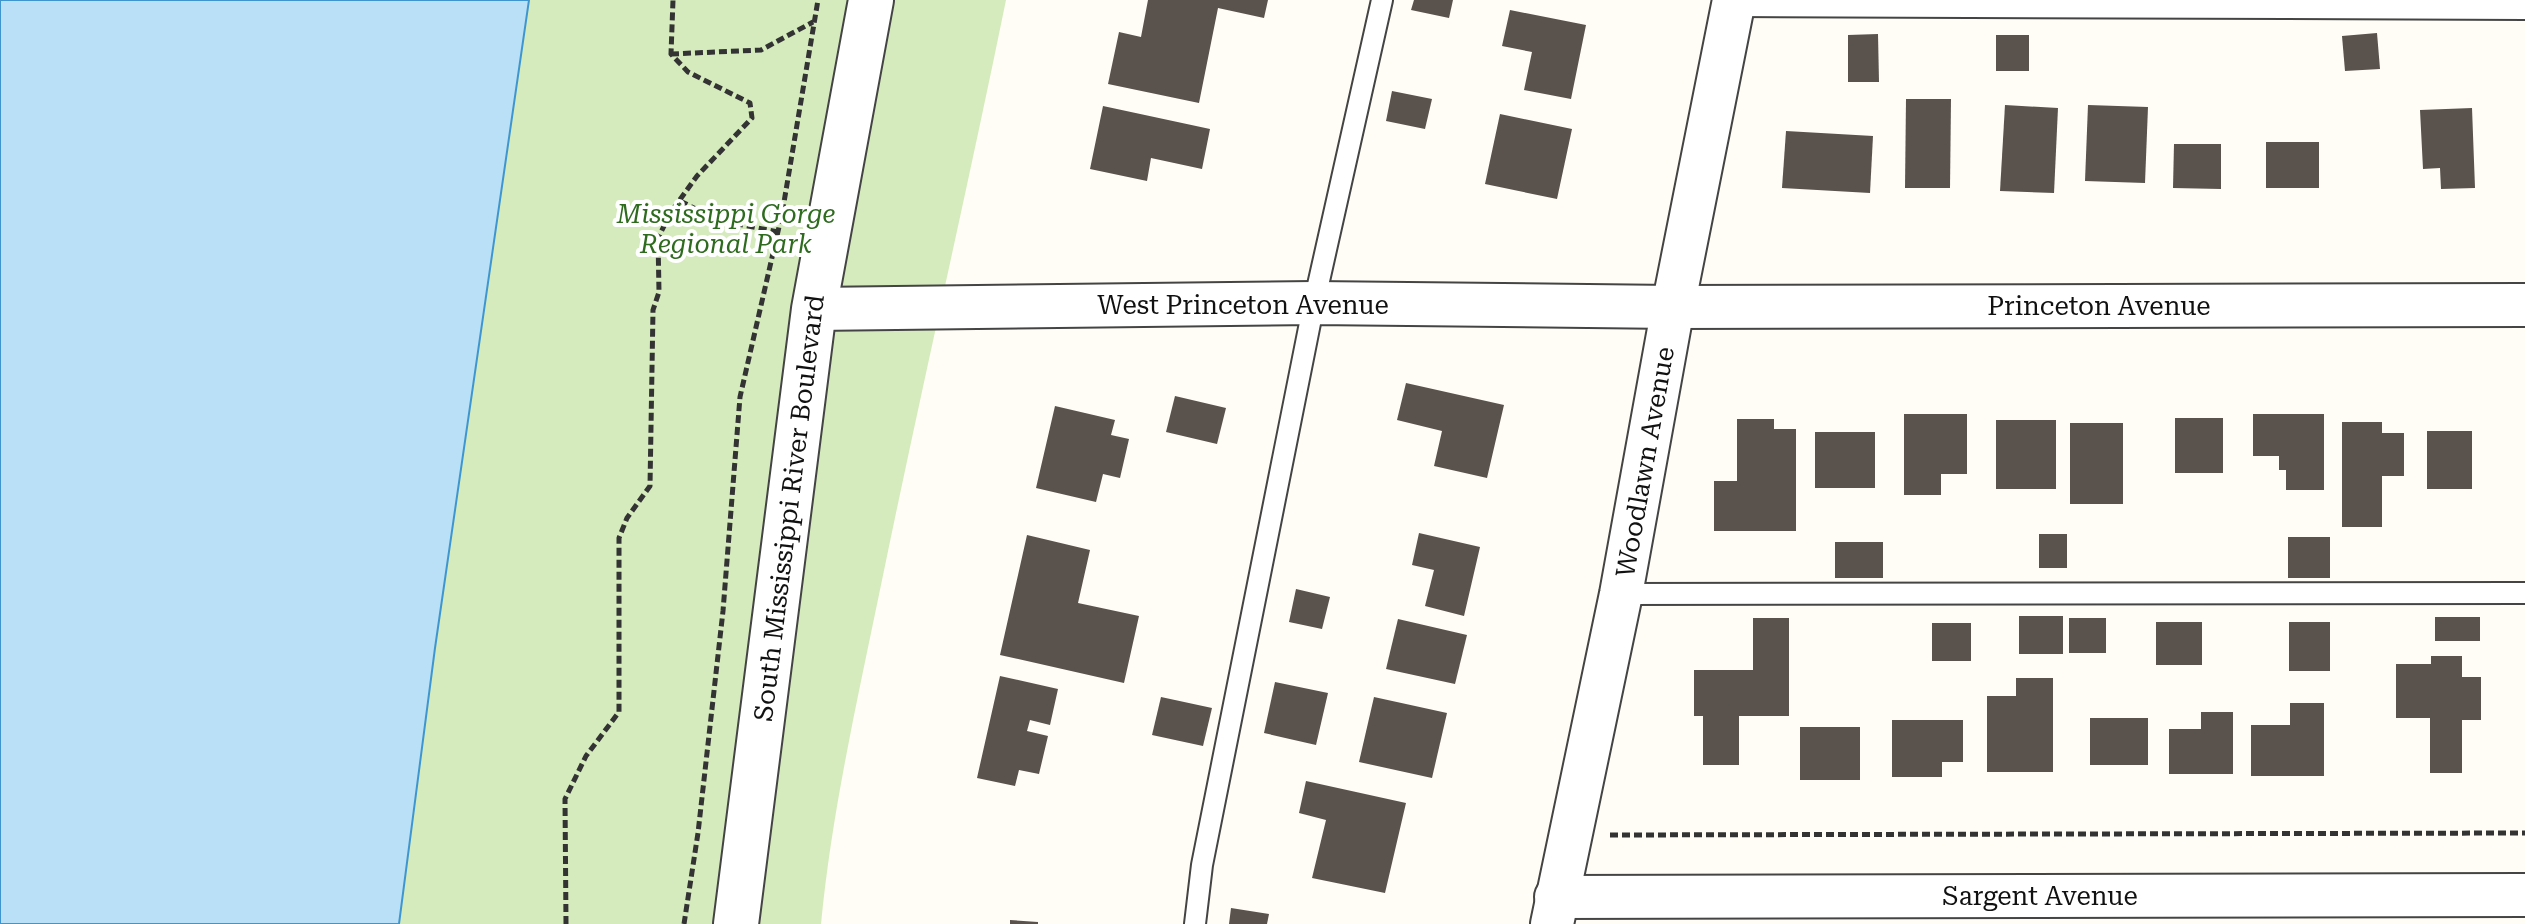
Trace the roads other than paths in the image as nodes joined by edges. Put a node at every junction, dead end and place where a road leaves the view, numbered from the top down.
1 (871, 0) edge
2 (1382, 0) edge
3 (1733, 3) edge
4 (2525, 9) edge
5 (1314, 303) junction
6 (2525, 305) edge
7 (1673, 307) junction
8 (814, 309) junction
9 (2525, 593) edge
10 (1621, 594) junction
11 (2525, 895) edge
12 (1554, 911) edge
13 (736, 924) edge
14 (1195, 924) edge

1 - 8 street, South Mississippi River Boulevard
2 - 5 lane
3 - 4 lane
3 - 7 street, Woodlawn Avenue
5 - 7 street, West Princeton Avenue
5 - 8 street, West Princeton Avenue
5 - 14 lane
6 - 7 street, Princeton Avenue
7 - 10 street, Woodlawn Avenue
8 - 13 street, South Mississippi River Boulevard
9 - 10 lane
10 - 12 street, Woodlawn Avenue
11 - 12 street, Sargent Avenue

